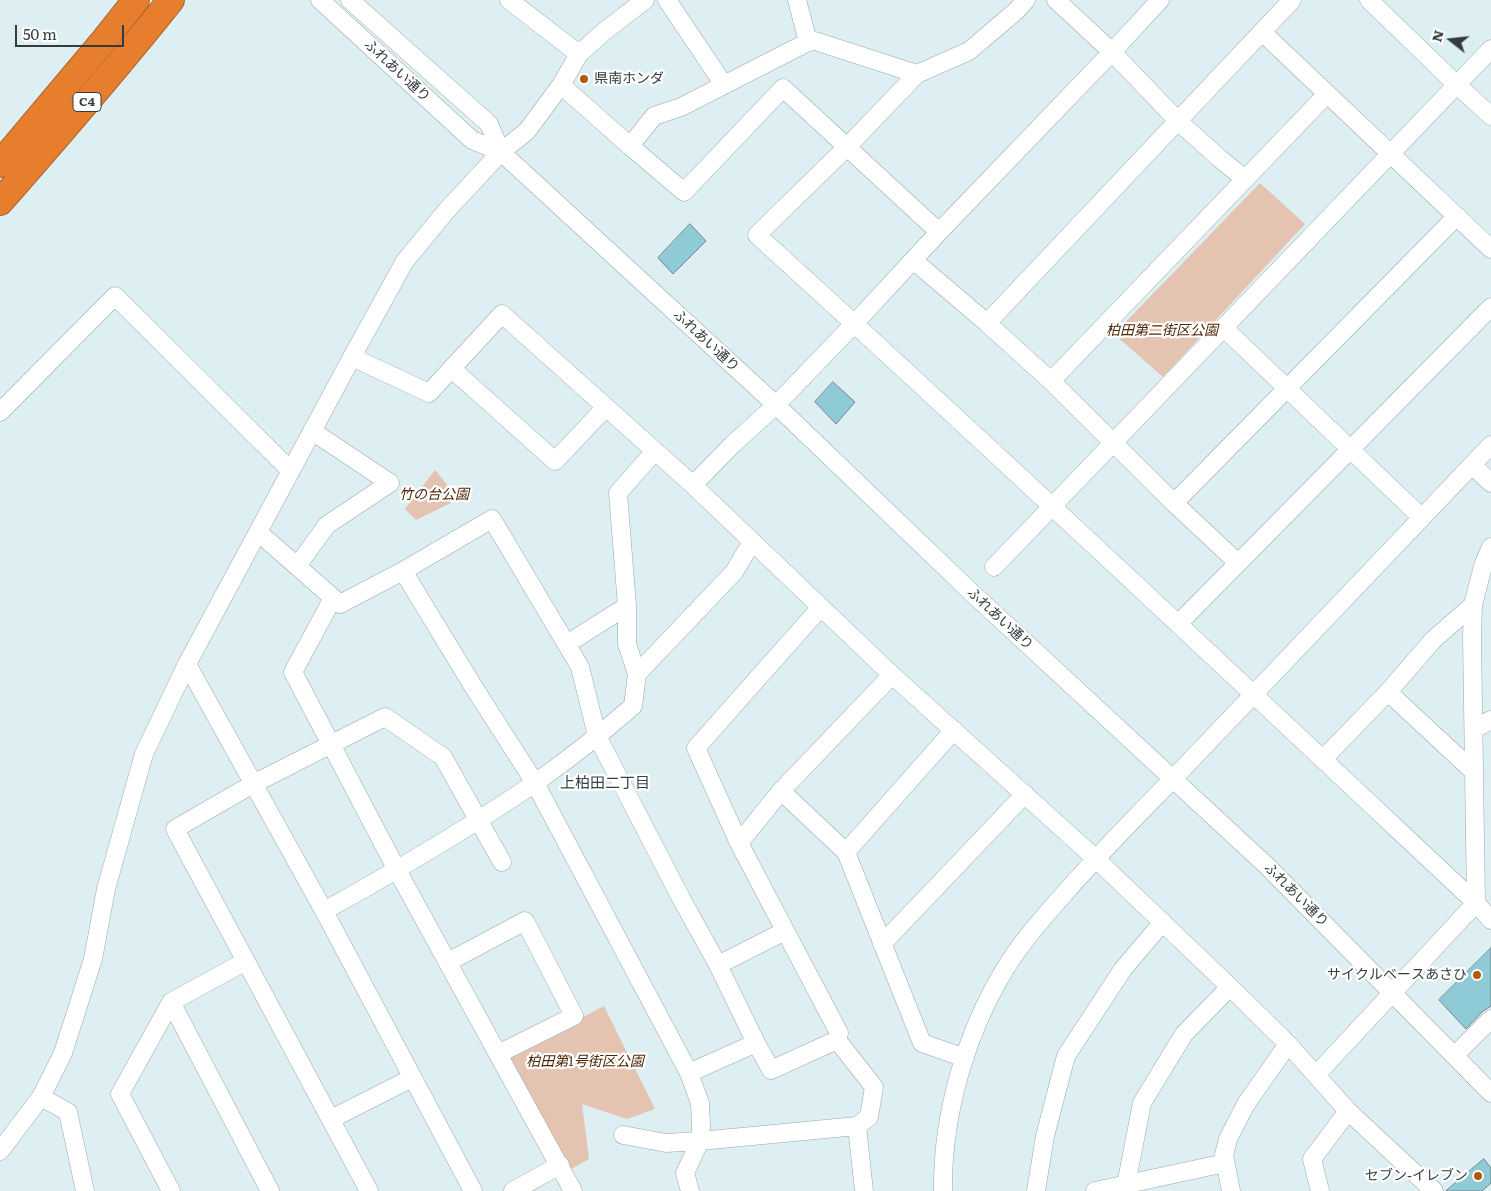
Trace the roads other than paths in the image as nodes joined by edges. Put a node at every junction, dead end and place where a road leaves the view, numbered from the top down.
1 (136, 0) edge
2 (171, 0) edge
3 (320, 0) edge
4 (350, 0) edge
5 (509, 0) edge
6 (645, 0) edge
7 (667, 0) edge
8 (797, 0) edge
9 (1056, 0) edge
10 (1160, 0) edge
11 (1292, 0) edge
12 (1369, 0) edge
13 (1016, 4) edge
14 (1262, 32) junction
15 (808, 42) junction
16 (1491, 50) edge
17 (1112, 52) junction
18 (579, 54) junction
19 (917, 74) junction
20 (724, 85) junction
21 (1457, 85) junction
22 (561, 86) junction
23 (1327, 94) junction
24 (1491, 116) edge
25 (1178, 121) junction
26 (630, 146) junction
27 (847, 147) junction
28 (501, 152) junction
29 (1391, 154) junction
30 (0, 164) edge
31 (1245, 180) junction
32 (0, 202) edge
33 (1457, 216) junction
34 (939, 232) junction
35 (1491, 249) edge
36 (913, 260) junction
37 (1491, 307) edge
38 (854, 324) junction
39 (987, 324) junction
40 (1224, 328) junction
41 (352, 357) junction
42 (452, 369) junction
43 (1051, 381) junction
44 (1287, 388) junction
45 (776, 405) junction
46 (606, 408) junction
47 (0, 412) edge
48 (312, 431) junction
49 (1114, 442) junction
50 (1491, 445) edge
51 (1351, 449) junction
52 (655, 451) junction
53 (1472, 465) junction
54 (291, 471) junction
55 (1491, 483) edge
56 (693, 485) junction
57 (1174, 503) junction
58 (1052, 507) junction
59 (1422, 518) junction
60 (258, 532) junction
61 (752, 542) junction
62 (1491, 547) edge
63 (1238, 563) junction
64 (297, 566) junction
65 (994, 567) dead end
66 (403, 571) junction
67 (333, 598) junction
68 (1473, 605) junction
69 (627, 606) junction
70 (821, 607) junction
71 (1178, 624) junction
72 (567, 644) junction
73 (187, 664) junction
74 (637, 674) junction
75 (892, 675) junction
76 (1388, 692) junction
77 (1254, 695) junction
78 (1491, 720) edge
79 (1474, 729) junction
80 (954, 730) junction
81 (598, 736) junction
82 (331, 745) junction
83 (1323, 759) junction
84 (1474, 772) junction
85 (1173, 778) junction
86 (535, 783) junction
87 (253, 784) junction
88 (781, 791) junction
89 (1025, 794) junction
90 (478, 819) junction
91 (739, 843) junction
92 (846, 852) junction
93 (1095, 858) junction
94 (502, 862) dead end
95 (397, 870) junction
96 (1476, 903) junction
97 (324, 911) junction
98 (1491, 920) edge
99 (1163, 922) junction
100 (785, 931) junction
101 (882, 944) junction
102 (246, 961) junction
103 (448, 962) junction
104 (718, 965) junction
105 (1230, 987) junction
106 (1393, 992) junction
107 (171, 1002) junction
108 (1491, 1019) edge
109 (837, 1040) junction
110 (756, 1043) junction
111 (1288, 1044) junction
112 (498, 1054) junction
113 (1455, 1055) junction
114 (965, 1058) junction
115 (688, 1073) junction
116 (1316, 1075) junction
117 (412, 1078) junction
118 (1491, 1093) edge
119 (41, 1097) junction
120 (1348, 1111) junction
121 (331, 1119) junction
122 (857, 1126) junction
123 (623, 1135) dead end
124 (700, 1141) junction
125 (0, 1151) edge
126 (1225, 1164) junction
127 (560, 1165) junction
128 (1136, 1186) edge
129 (83, 1189) edge
130 (368, 1190) edge
131 (171, 1191) edge
132 (270, 1191) edge
133 (473, 1191) edge
134 (513, 1191) edge
135 (574, 1191) edge
136 (690, 1191) edge
137 (864, 1191) edge
138 (943, 1191) edge
139 (1036, 1191) edge
140 (1095, 1191) edge
141 (1231, 1191) edge
142 (1320, 1191) edge
143 (1434, 1191) edge

1 - 30 highway, C4
2 - 32 highway, C4
3 - 28 street, ふれあい通り
4 - 28 street, ふれあい通り
5 - 18 street
6 - 18 street
7 - 20 street
8 - 15 street
9 - 17 street
10 - 17 street
11 - 14 street
12 - 21 street
13 - 19 street
14 - 23 street
14 - 25 street
15 - 19 street
15 - 20 street
16 - 21 street
17 - 25 street
17 - 34 street
18 - 22 street
19 - 27 street
20 - 26 street
21 - 24 street
21 - 29 street
22 - 26 street
22 - 28 street
23 - 29 street
23 - 31 street
25 - 31 street
25 - 39 street
26 - 27 street
27 - 34 street
27 - 38 street
28 - 41 street
28 - 45 street, ふれあい通り
29 - 33 street
29 - 40 street
31 - 43 street
33 - 35 street
33 - 44 street
34 - 36 street
36 - 38 street
36 - 39 street
37 - 51 street
38 - 45 street
38 - 58 street
39 - 43 street
40 - 44 street
40 - 49 street
41 - 42 street
41 - 48 street
42 - 46 street
42 - 46 street
43 - 49 street
44 - 51 street
44 - 57 street
45 - 56 street
45 - 85 street, ふれあい通り
46 - 52 street
47 - 54 street
48 - 54 street
48 - 64 street
49 - 57 street
49 - 58 street
50 - 53 street
51 - 59 street
51 - 63 street
52 - 56 street
52 - 69 street
53 - 55 street
53 - 59 street
54 - 60 street
56 - 61 street
57 - 63 street
58 - 65 street
58 - 71 street
59 - 77 street
60 - 64 street
60 - 73 street
61 - 70 street
61 - 74 street
62 - 68 street
63 - 71 street
64 - 67 street
66 - 67 street
66 - 72 street
66 - 86 street
67 - 82 street
68 - 76 street
68 - 79 street
69 - 72 street
69 - 74 street
70 - 75 street
70 - 91 street
71 - 77 street
72 - 81 street
73 - 87 street
73 - 119 street
74 - 81 street
75 - 80 street
75 - 88 street
76 - 83 street
76 - 84 street
77 - 83 street
77 - 85 street
78 - 79 street
79 - 84 street
80 - 89 street
80 - 92 street
81 - 86 street
81 - 104 street
82 - 87 street
82 - 90 street
82 - 95 street
83 - 96 street
84 - 96 street
85 - 93 street
85 - 106 street, ふれあい通り
86 - 90 street
86 - 115 street
87 - 97 street
87 - 102 street
88 - 91 street
88 - 92 street
89 - 93 street
89 - 101 street
90 - 94 street
90 - 95 street
91 - 100 street
92 - 101 street
93 - 99 street
93 - 114 street
95 - 97 street
95 - 103 street
96 - 98 street
96 - 106 street
97 - 117 street
99 - 105 street
99 - 139 street
100 - 104 street
100 - 109 street
101 - 114 street
102 - 107 street
102 - 121 street
103 - 112 street
103 - 112 street
104 - 110 street
105 - 111 street
105 - 128 street
106 - 113 street, ふれあい通り
106 - 116 street
107 - 131 street
107 - 132 street
108 - 113 street
109 - 110 street
109 - 122 street
110 - 115 street
111 - 116 street
111 - 126 street
112 - 127 street
113 - 118 street, ふれあい通り
114 - 138 street
115 - 124 street
116 - 120 street
117 - 121 street
117 - 133 street
119 - 125 street
119 - 129 street
120 - 142 street
120 - 143 street
121 - 130 street
122 - 124 street
122 - 137 street
123 - 124 street
124 - 136 street
126 - 128 street
126 - 141 street
127 - 134 street
127 - 135 street
128 - 140 street

